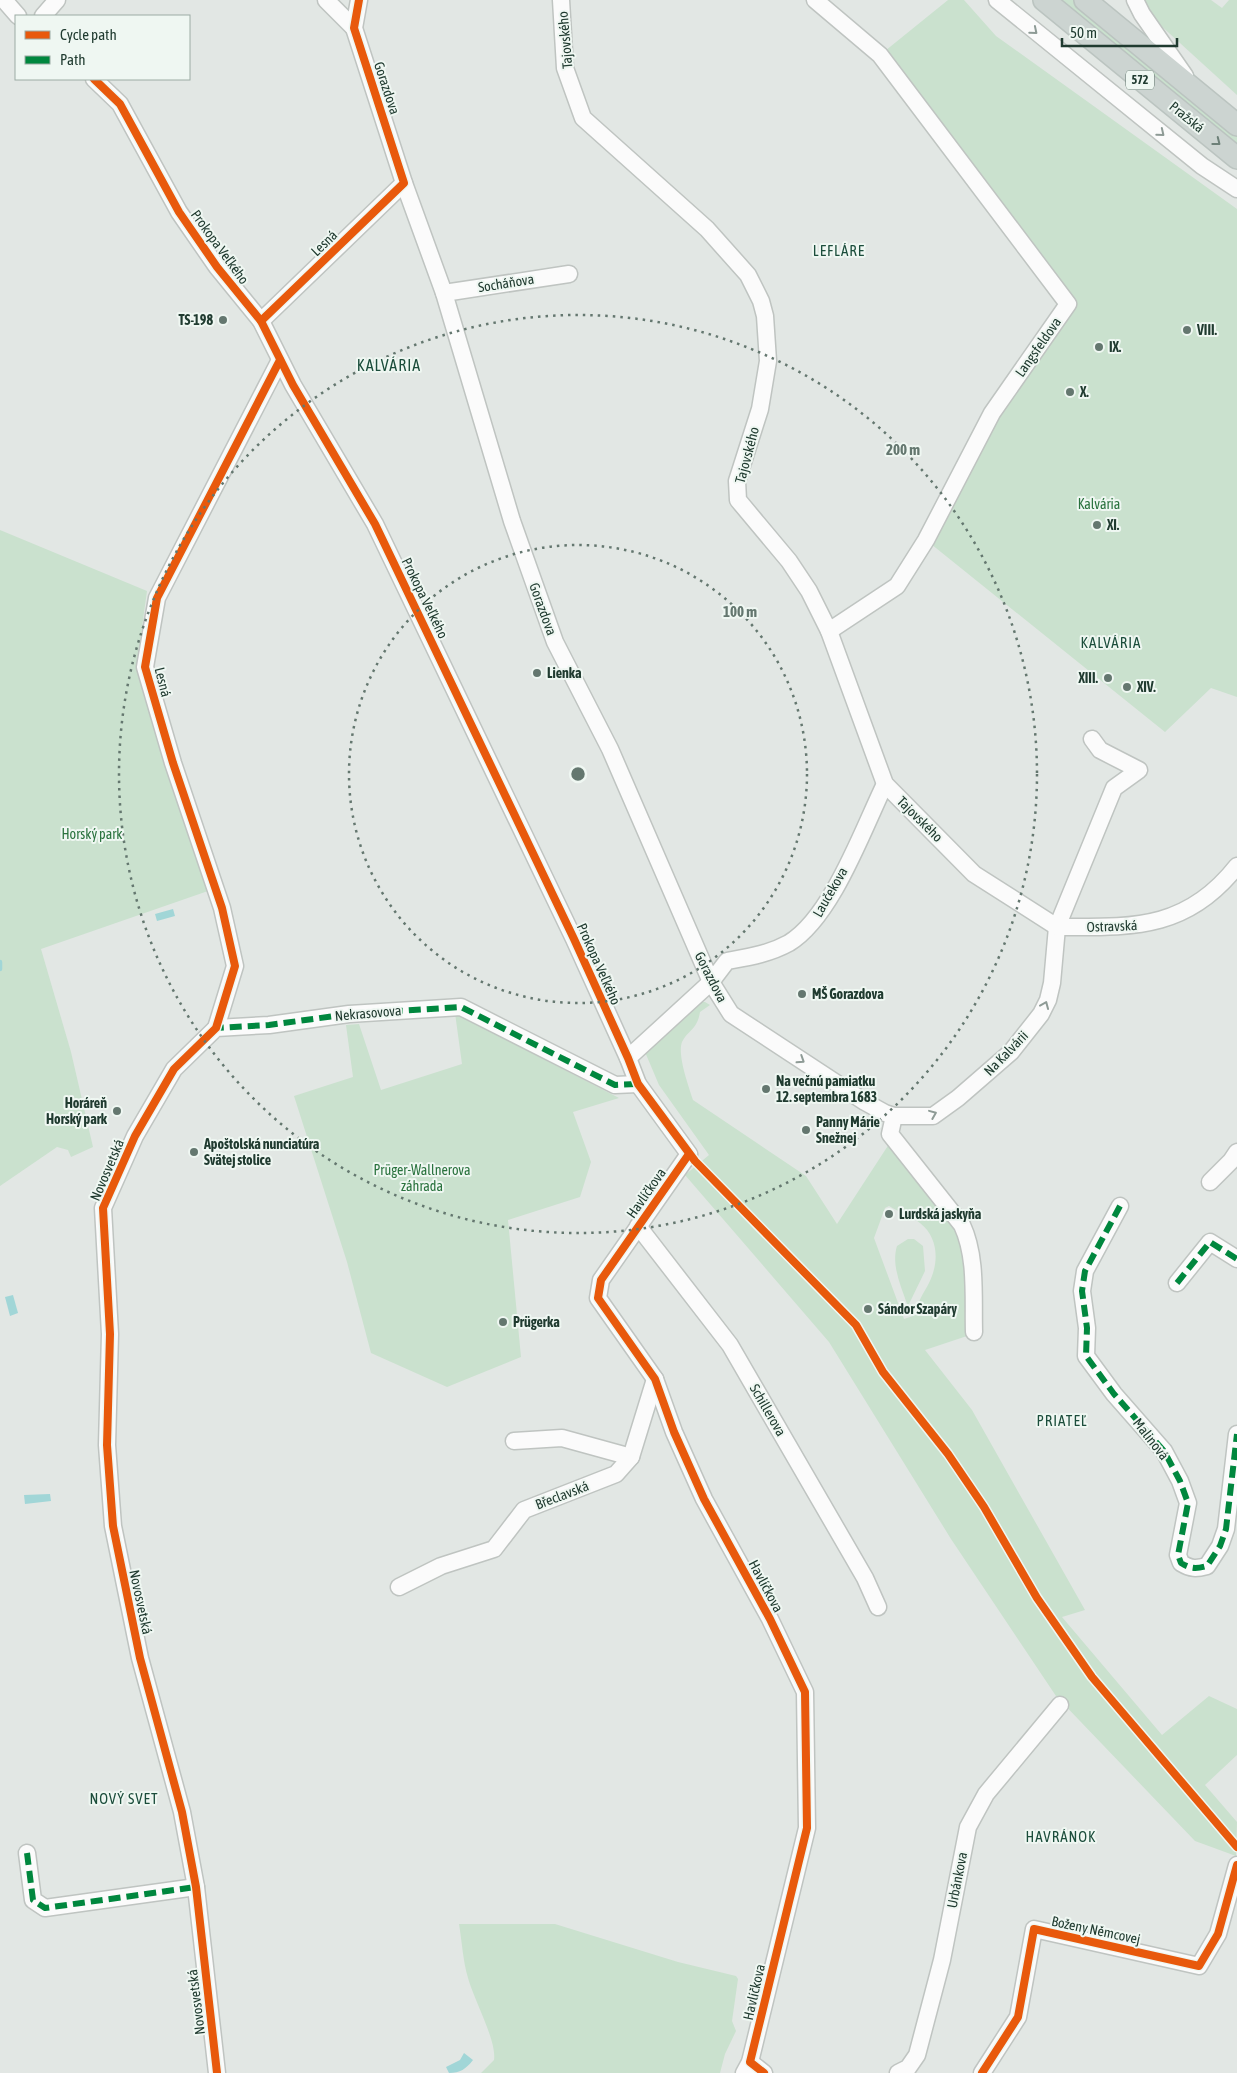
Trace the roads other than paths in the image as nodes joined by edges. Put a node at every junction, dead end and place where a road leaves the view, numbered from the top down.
1 (4, 0) edge
2 (57, 0) edge
3 (326, 0) edge
4 (358, 0) edge
5 (561, 0) edge
6 (815, 0) edge
7 (996, 0) edge
8 (1044, 0) edge
9 (1085, 0) edge
10 (1135, 0) edge
11 (17, 15) edge
12 (44, 15) edge
13 (354, 28) junction
14 (95, 80) edge
15 (1196, 92) junction
16 (1237, 125) edge
17 (1237, 158) edge
18 (404, 184) junction
19 (1237, 189) edge
20 (569, 274) dead end
21 (444, 293) junction
22 (261, 321) junction
23 (280, 360) junction
24 (829, 631) junction
25 (1092, 739) dead end
26 (885, 784) junction
27 (1237, 866) edge
28 (1057, 927) junction
29 (711, 982) junction
30 (216, 1028) junction
31 (628, 1058) junction
32 (638, 1084) junction
33 (894, 1116) junction
34 (1237, 1152) edge
35 (689, 1154) joint
36 (1210, 1182) dead end
37 (1120, 1206) dead end
38 (638, 1226) junction
39 (1237, 1259) edge
40 (1176, 1283) dead end
41 (974, 1332) dead end
42 (655, 1378) junction
43 (1236, 1437) edge
44 (514, 1441) dead end
45 (631, 1457) junction
46 (398, 1587) dead end
47 (878, 1607) dead end
48 (1060, 1705) dead end
49 (27, 1853) dead end
50 (1237, 1865) edge
51 (196, 1888) junction
52 (747, 2067) edge
53 (217, 2073) edge
54 (764, 2073) edge
55 (898, 2073) edge
56 (982, 2073) edge

1 - 11 street
2 - 12 street
3 - 13 street
4 - 13 street, Gorazdova
5 - 24 street, Tajovského
6 - 24 street, Langsfeldova
7 -> 19 street
8 -> 17 main road, Pražská / 572
9 - 15 main road, Pražská / 572
10 - 15 street
13 - 18 street, Gorazdova
14 - 22 street, Prokopa Veľkého
15 - 16 main road, Pražská / 572
18 - 21 street, Gorazdova
18 - 22 street, Lesná
20 - 21 street, Socháňova
21 - 29 street, Gorazdova
22 - 23 street, Prokopa Veľkého
23 - 30 street, Lesná
23 - 31 street, Prokopa Veľkého
24 - 26 street, Tajovského
25 - 28 street, Na Kalvárii
26 - 28 street, Tajovského
26 - 29 street, Laučekova
27 - 28 street, Ostravská
33 -> 28 street, Na Kalvárii
29 - 31 street, Laučekova
29 -> 33 street, Gorazdova
30 - 32 street, Nekrasovova
30 - 51 street, Novosvetská
31 - 32 street, Prokopa Veľkého
32 - 35 street, Prokopa Veľkého
33 - 41 street
34 - 36 street
35 - 38 street, Havlíčkova
37 - 43 street, Malinová
38 - 42 street, Havlíčkova
38 - 47 street, Schillerova
39 - 40 street
42 - 45 street, Břeclavská
42 - 52 street, Havlíčkova
44 - 45 street
45 - 46 street, Břeclavská
48 - 55 street, Urbánkova
49 - 51 street
50 - 56 street, Boženy Němcovej
51 - 53 street, Novosvetská
52 - 54 street, Havlíčkova

